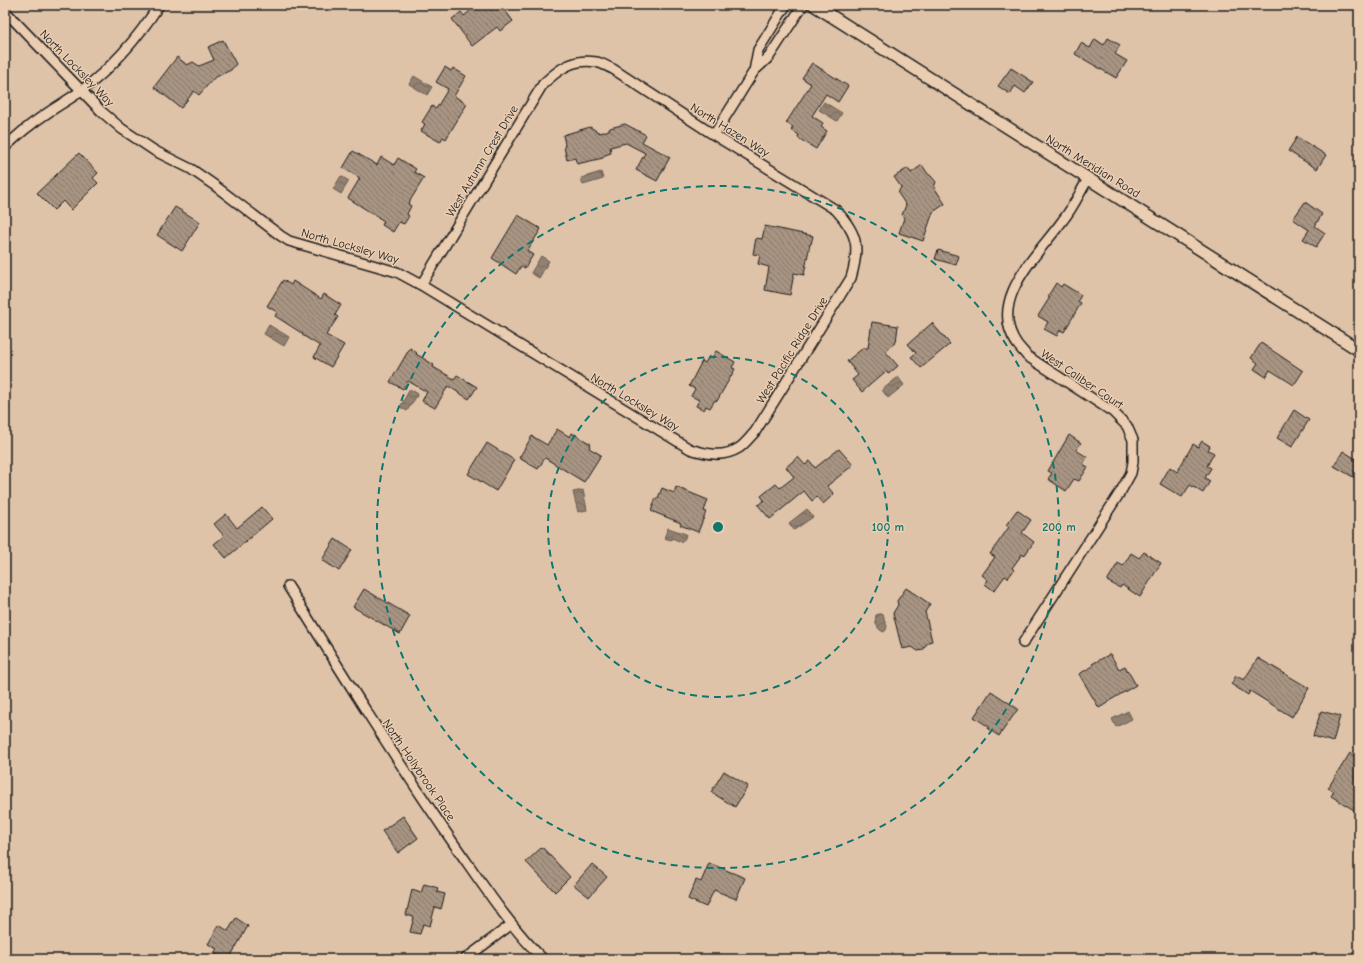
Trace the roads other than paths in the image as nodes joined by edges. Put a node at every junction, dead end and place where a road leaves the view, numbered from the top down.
1 (159, 5) edge
2 (786, 5) edge
3 (803, 5) edge
4 (814, 5) edge
5 (5, 11) edge
6 (575, 62) joint
7 (754, 71) junction
8 (82, 90) junction
9 (714, 135) junction
10 (5, 147) edge
11 (1088, 179) junction
12 (856, 241) joint
13 (421, 285) junction
14 (1359, 350) edge
15 (722, 454) joint
16 (288, 586) dead end
17 (1022, 643) dead end
18 (512, 924) junction
19 (465, 959) edge
20 (543, 959) edge

1 - 8 street
2 - 7 street
3 - 7 street
4 - 11 street, North Meridian Road
5 - 8 street, North Locksley Way
6 - 9 street, North Hazen Way
6 - 13 street, West Autumn Crest Drive
7 - 9 street
8 - 10 street
8 - 13 street, North Locksley Way
9 - 12 street, North Hazen Way
11 - 14 street, North Meridian Road
11 - 17 street, West Caliber Court
12 - 15 street, West Pacific Ridge Drive
13 - 15 street, North Locksley Way
16 - 18 street, North Hollybrook Place
18 - 19 street
18 - 20 street, North Hollybrook Place

